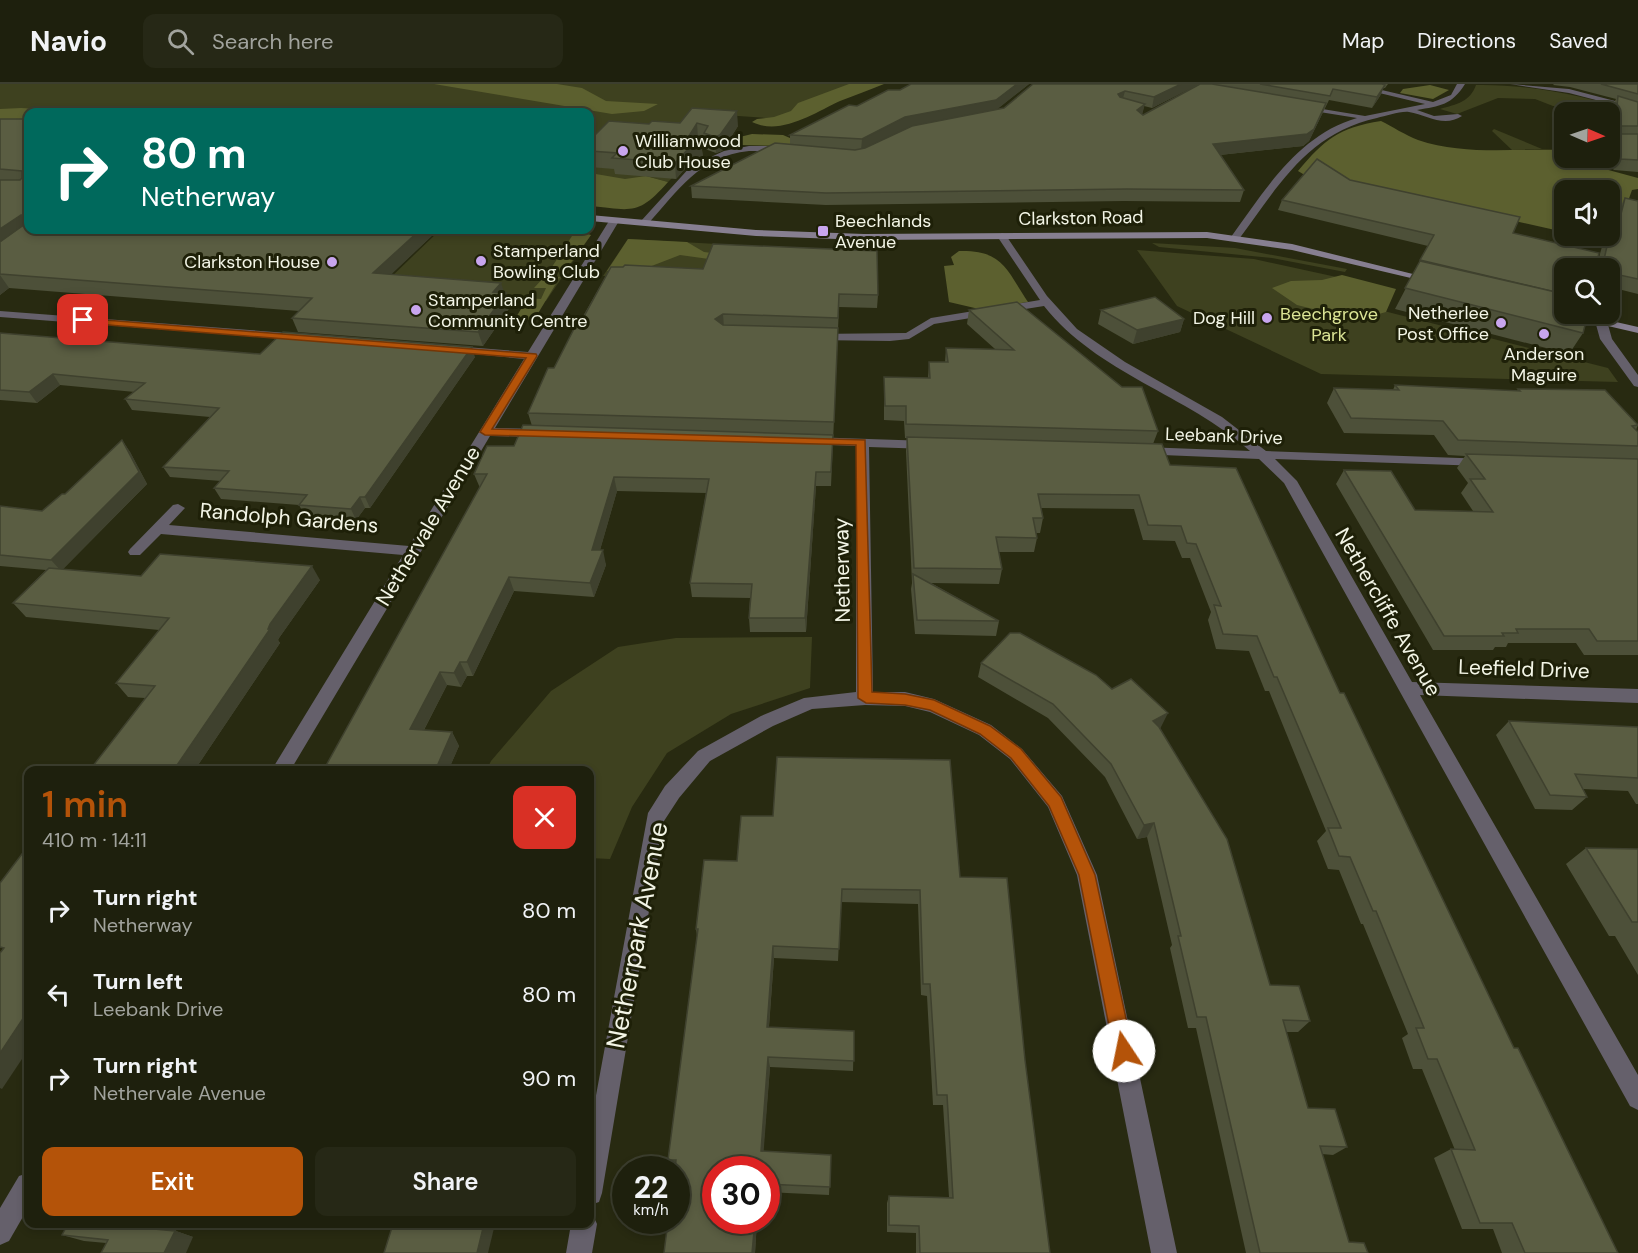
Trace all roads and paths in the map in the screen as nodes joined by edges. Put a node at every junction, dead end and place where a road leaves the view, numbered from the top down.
1 (1346, 84) edge
2 (1461, 84) edge
3 (1514, 84) edge
4 (1567, 87) edge
5 (1435, 104) junction
6 (1296, 106) edge
7 (1638, 109) edge
8 (1410, 110) junction
9 (1458, 116) dead end
10 (1369, 118) junction
11 (791, 150) edge
12 (700, 153) edge
13 (715, 158) junction
14 (594, 218) edge
15 (614, 221) junction
16 (644, 224) junction
17 (1002, 236) junction
18 (1236, 237) junction
19 (1440, 282) edge
20 (1046, 302) junction
21 (0, 314) edge
22 (1602, 324) edge
23 (1613, 324) edge
24 (1638, 330) edge
25 (808, 336) edge
26 (318, 338) edge
27 (437, 348) edge
28 (532, 356) junction
29 (1638, 383) edge
30 (485, 432) junction
31 (556, 434) edge
32 (791, 440) edge
33 (862, 442) junction
34 (945, 445) edge
35 (1134, 451) edge
36 (1265, 455) junction
37 (1498, 462) edge
38 (178, 508) dead end
39 (160, 529) junction
40 (414, 551) junction
41 (135, 552) dead end
42 (1407, 688) junction
43 (1638, 696) edge
44 (866, 698) junction
45 (283, 766) edge
46 (1638, 1098) edge
47 (594, 1170) edge
48 (24, 1192) edge
49 (583, 1228) edge
50 (0, 1232) edge
51 (579, 1253) edge
52 (1164, 1253) edge

1 - 5 street
2 - 5 street
3 - 4 street
4 - 7 street
5 - 8 street
6 - 10 street
8 - 9 street
8 - 10 street
10 - 18 street
11 - 13 street
12 - 13 street
13 - 16 street
14 - 15 main road, Clarkston Road
15 - 16 main road, Clarkston Road
15 - 28 street, Nethervale Avenue
16 - 17 main road, Clarkston Road
17 - 18 main road, Clarkston Road
17 - 20 street, Nethercliffe Avenue
18 - 19 main road, Clarkston Road
20 - 25 street
20 - 36 street, Nethercliffe Avenue
21 - 26 street
22 - 29 street
23 - 24 main road
27 - 28 street
28 - 30 street, Nethervale Avenue
30 - 31 street
30 - 40 street, Nethervale Avenue
32 - 33 street
33 - 34 street
33 - 44 street, Netherway
35 - 36 street, Leebank Drive
36 - 37 street, Leebank Drive
36 - 42 street, Nethercliffe Avenue
38 - 39 street, Randolph Gardens
39 - 40 street, Randolph Gardens
39 - 41 street, Randolph Gardens
40 - 45 street, Nethervale Avenue
42 - 43 street, Leefield Drive
42 - 46 street, Nethercliffe Avenue
44 - 47 street, Netherpark Avenue
44 - 52 street, Netherpark Avenue
48 - 50 street
49 - 51 street

